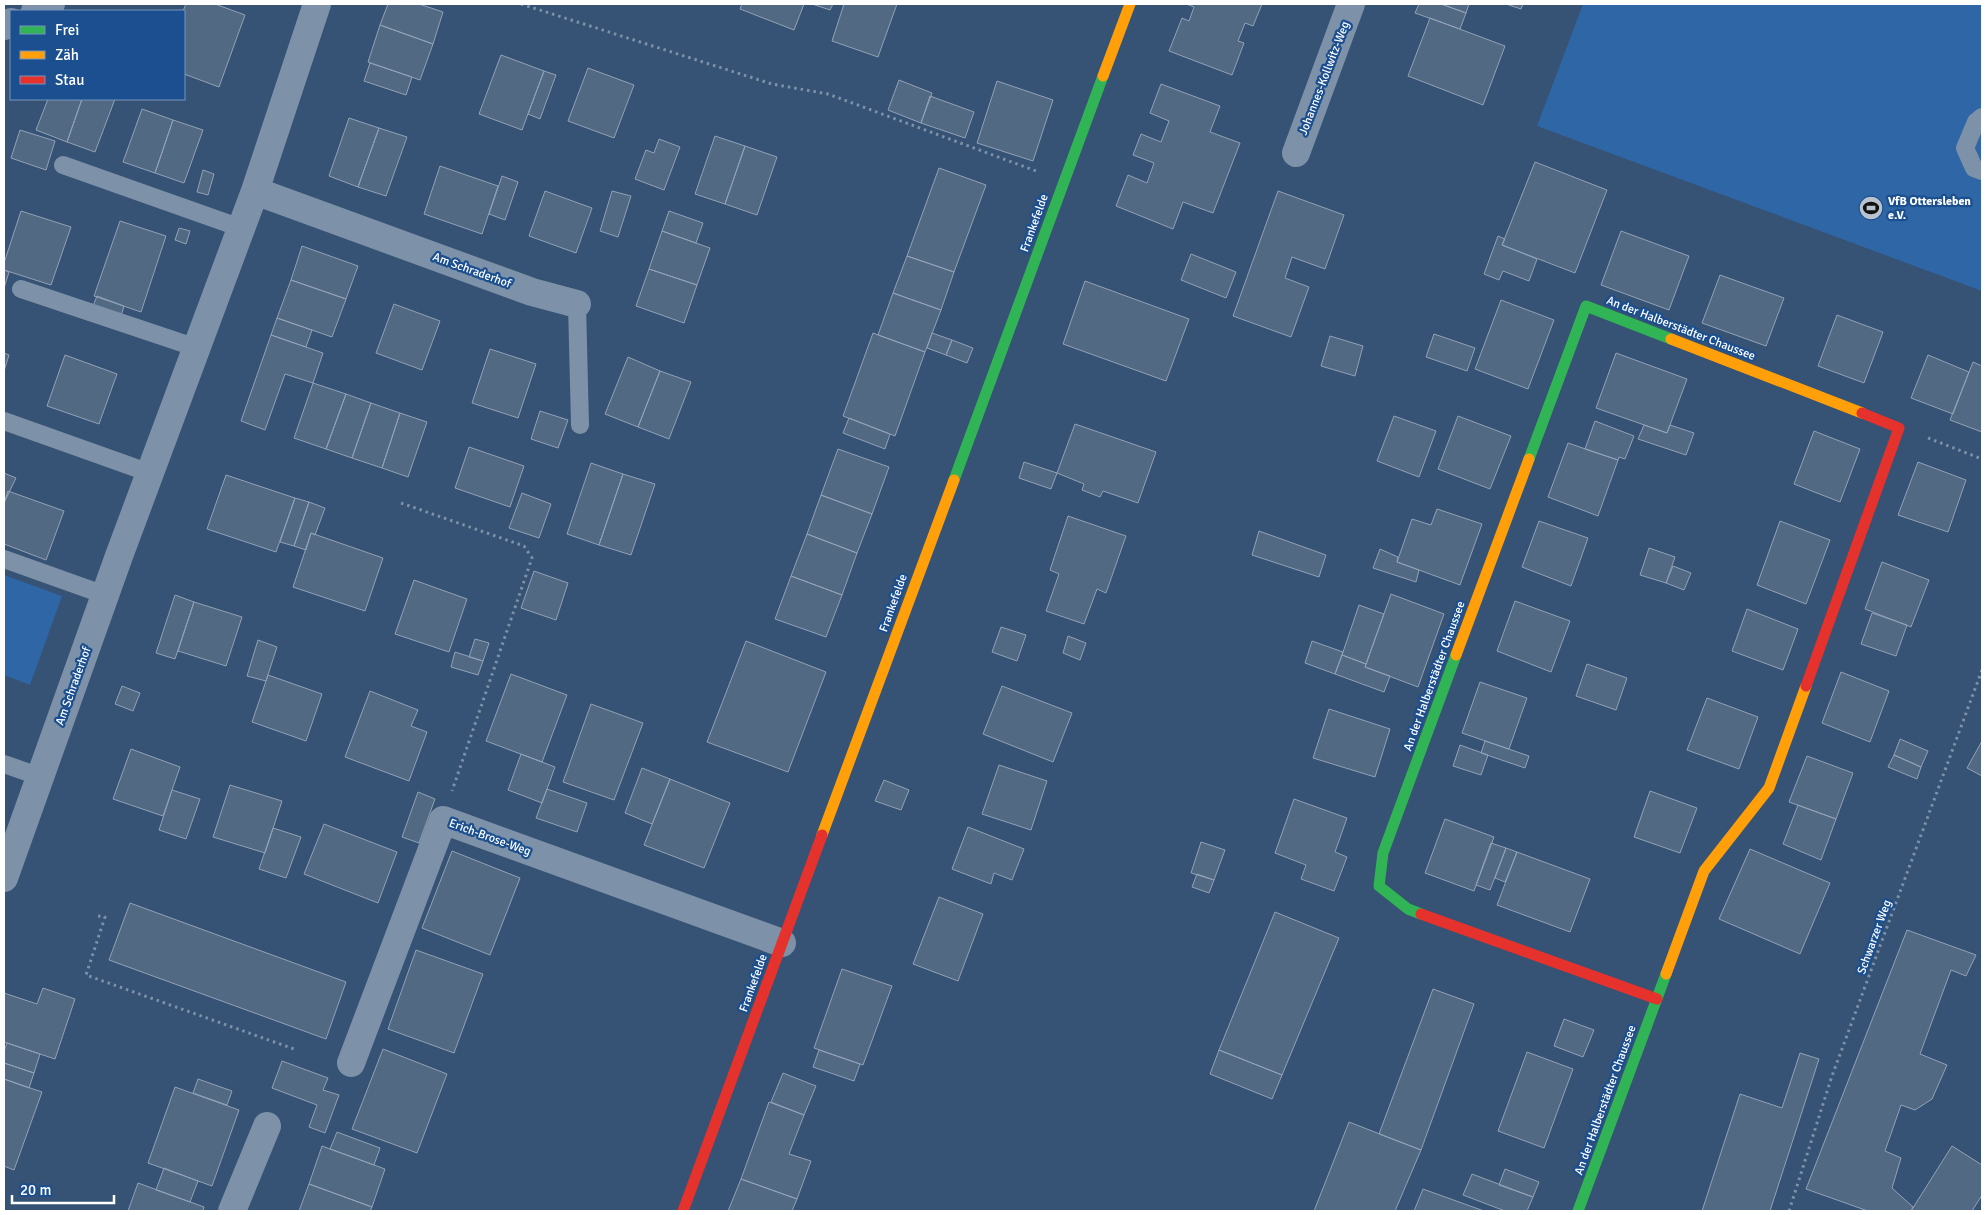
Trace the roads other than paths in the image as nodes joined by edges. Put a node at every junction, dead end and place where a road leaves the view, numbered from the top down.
1 (51, 4) edge
2 (317, 4) edge
3 (1130, 4) edge
4 (1352, 4) edge
5 (37, 10) edge
6 (1982, 117) edge
7 (1296, 153) dead end
8 (63, 165) dead end
9 (1982, 171) edge
10 (255, 191) junction
11 (241, 228) junction
12 (21, 288) dead end
13 (577, 304) joint
14 (197, 348) junction
15 (4, 421) edge
16 (580, 425) dead end
17 (150, 473) junction
18 (4, 559) edge
19 (105, 595) junction
20 (4, 764) edge
21 (41, 777) junction
22 (5, 871) edge
23 (782, 943) junction
24 (1657, 998) junction
25 (352, 1063) dead end
26 (267, 1126) dead end
27 (232, 1211) edge
28 (683, 1211) edge
29 (1578, 1211) edge

1 - 5 street
2 - 10 street, Am Schraderhof
3 - 23 street, Frankefelde
4 - 7 street, Johannes-Kollwitz-Weg
6 - 9 lane
8 - 11 lane
10 - 11 street, Am Schraderhof
10 - 13 street, Am Schraderhof
11 - 14 street, Am Schraderhof
12 - 14 lane
13 - 16 lane, Am Schraderhof
14 - 17 street, Am Schraderhof
15 - 17 lane
17 - 19 street, Am Schraderhof
18 - 19 lane
19 - 21 street, Am Schraderhof
20 - 21 lane
21 - 22 street, Am Schraderhof
23 - 25 street, Erich-Brose-Weg
23 - 28 street, Frankefelde
24 - 24 street, An der Halberstädter Chaussee
24 - 29 street, An der Halberstädter Chaussee
26 - 27 street

